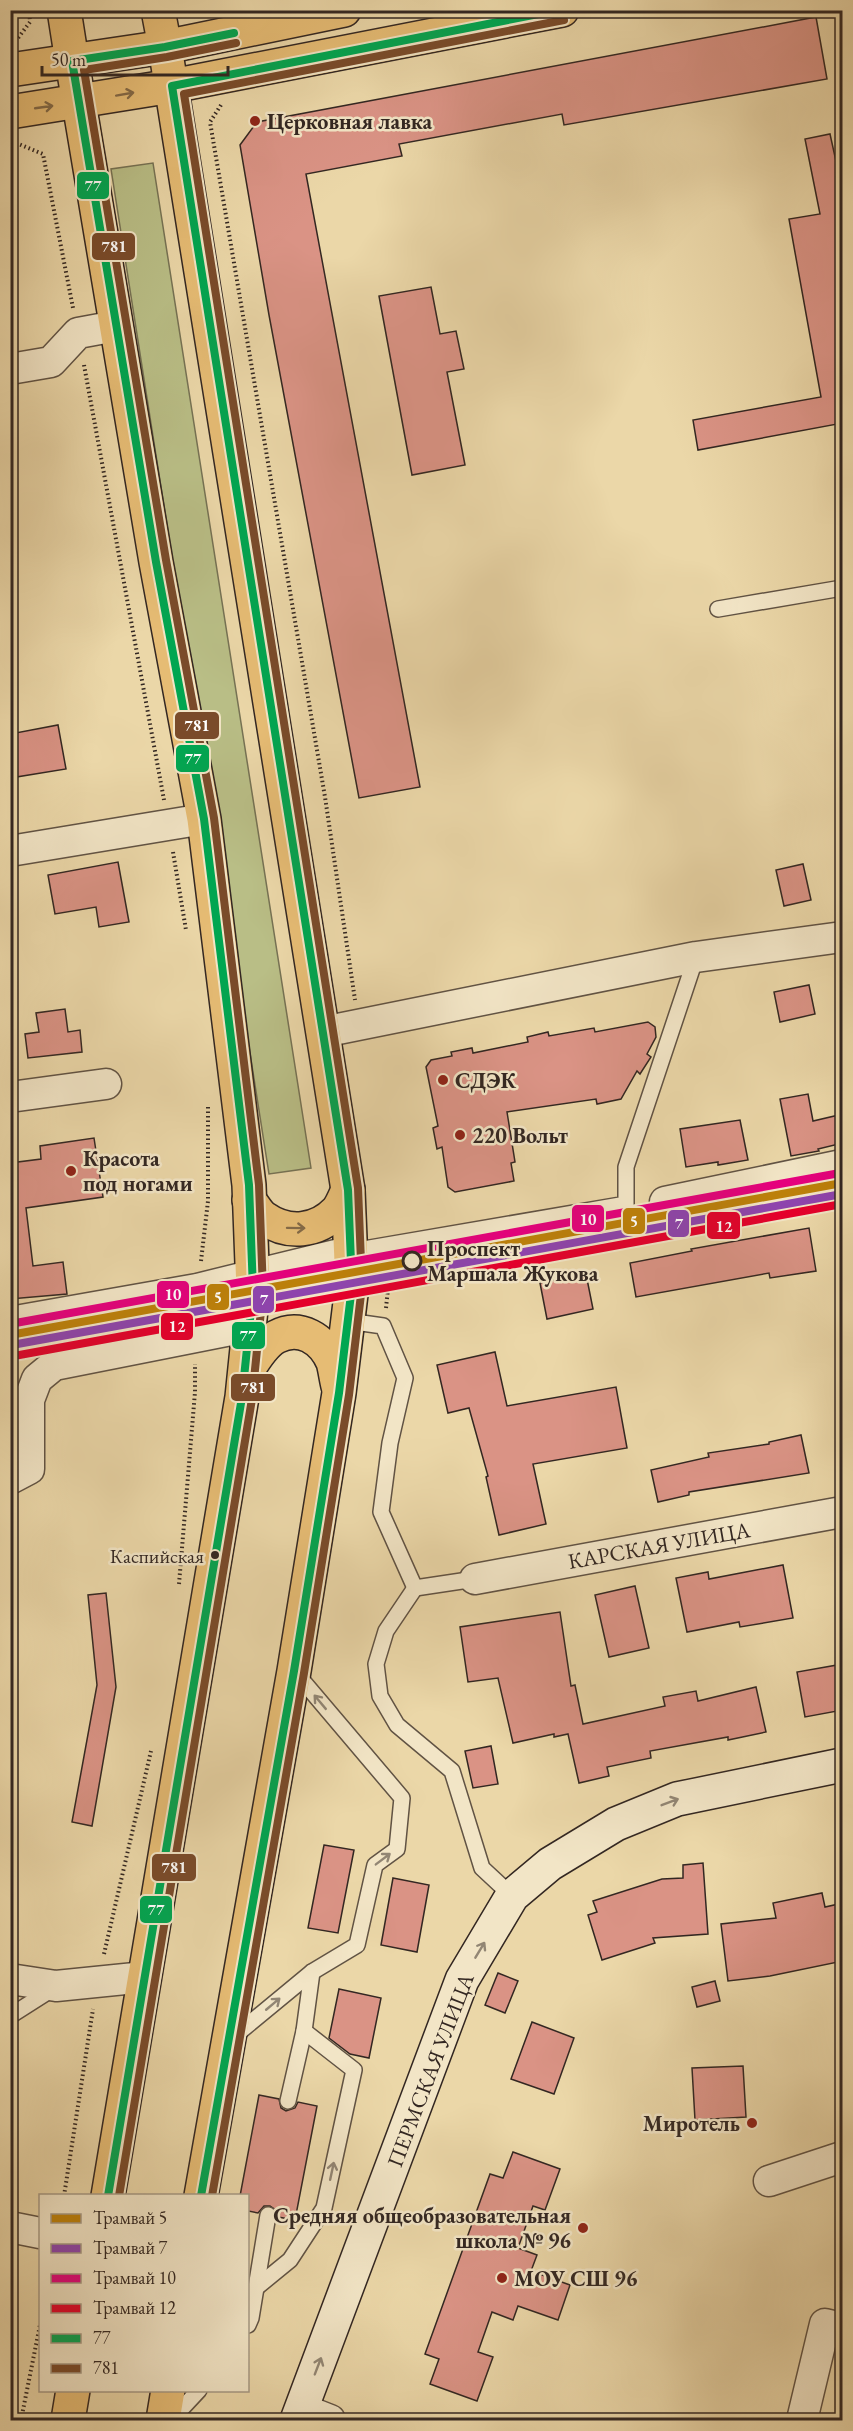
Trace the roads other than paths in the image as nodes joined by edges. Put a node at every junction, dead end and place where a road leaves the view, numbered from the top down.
1 (64, 10) edge
2 (158, 10) edge
3 (344, 10) edge
4 (562, 10) edge
5 (165, 47) junction
6 (72, 61) junction
7 (10, 70) edge
8 (172, 86) junction
9 (78, 102) junction
10 (13, 127) edge
11 (116, 326) junction
12 (10, 369) edge
13 (843, 588) edge
14 (718, 609) dead end
15 (204, 819) junction
16 (10, 851) edge
17 (843, 937) edge
18 (696, 957) junction
19 (323, 1032) junction
20 (106, 1084) dead end
21 (10, 1097) edge
22 (843, 1165) edge
23 (348, 1190) junction
24 (249, 1200) junction
25 (664, 1202) dead end
26 (352, 1251) junction
27 (253, 1277) junction
28 (348, 1321) junction
29 (10, 1322) edge
30 (251, 1326) junction
31 (246, 1373) junction
32 (339, 1393) junction
33 (10, 1479) edge
34 (843, 1512) edge
35 (475, 1579) joint
36 (415, 1588) junction
37 (294, 1671) junction
38 (843, 1766) edge
39 (512, 1896) junction
40 (312, 1972) junction
41 (145, 1977) junction
42 (10, 1979) edge
43 (56, 1986) junction
44 (10, 2016) edge
45 (304, 2031) junction
46 (228, 2042) junction
47 (288, 2101) dead end
48 (843, 2157) edge
49 (769, 2181) dead end
50 (108, 2194) edge
51 (201, 2194) edge
52 (268, 2215) dead end
53 (257, 2287) junction
54 (249, 2323) edge
55 (834, 2326) edge
56 (73, 2392) edge
57 (168, 2392) edge
58 (199, 2392) edge
59 (310, 2417) edge
60 (68, 2421) edge
61 (163, 2421) edge
62 (171, 2421) edge
63 (802, 2421) edge

1 - 6 main road
2 - 5 main road
3 - 5 main road
4 - 8 main road
5 - 6 main road
5 - 8 main road
6 - 7 main road
6 - 9 main road
9 -> 8 main road
8 - 19 main road
10 -> 9 main road
9 - 11 main road
11 - 12 street
11 - 15 main road
13 - 14 lane
15 - 16 street
15 - 24 main road
17 - 18 street
18 - 19 street
18 - 26 lane
19 - 23 main road
20 - 21 street
22 - 25 street
24 -> 23 main road
23 - 26 main road
24 - 27 main road
26 - 27 street
26 - 28 main road
27 - 29 street
27 - 30 main road
28 - 32 main road
28 - 36 lane
30 - 31 main road
30 - 33 street
31 - 32 main road
31 - 41 main road
32 - 37 main road
34 - 35 street, КАРСКАЯ УЛИЦА
35 - 36 lane
36 - 39 lane
40 -> 37 lane
37 - 46 main road
39 -> 38 street, ПЕРМСКАЯ УЛИЦА
59 -> 39 street, ПЕРМСКАЯ УЛИЦА
40 - 45 lane
46 -> 40 lane
41 - 43 street
41 - 50 main road
42 - 43 street
43 - 44 lane
45 - 47 lane
53 -> 45 lane
46 - 51 main road
48 - 49 street
52 - 53 lane
53 - 54 lane
55 - 63 street
56 - 60 main road
57 - 61 main road
58 - 62 lane

